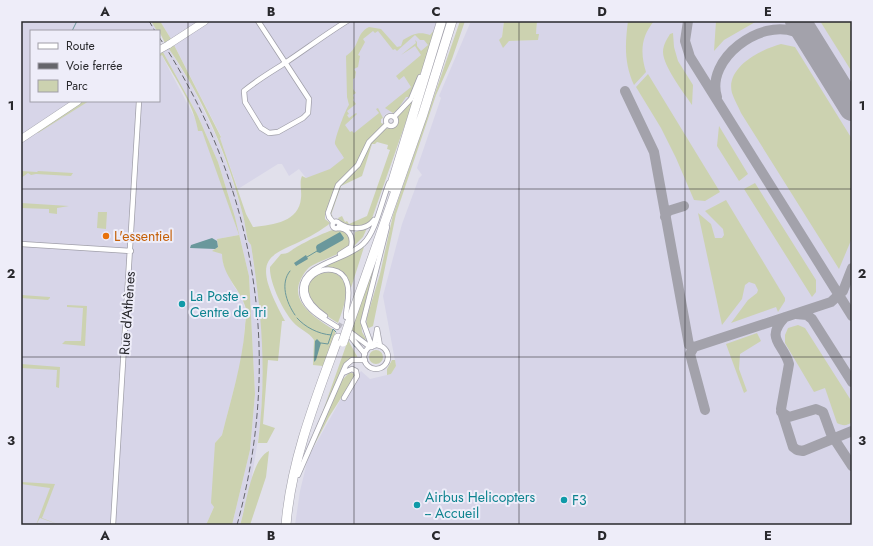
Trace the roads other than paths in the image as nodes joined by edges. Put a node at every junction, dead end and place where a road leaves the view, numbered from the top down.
1 (205, 21) edge
2 (258, 21) edge
3 (347, 21) edge
4 (452, 21) edge
5 (457, 21) edge
6 (444, 22) edge
7 (160, 49) edge
8 (285, 63) junction
9 (76, 102) edge
10 (140, 102) edge
11 (423, 114) junction
12 (21, 139) edge
13 (406, 151) junction
14 (377, 216) junction
15 (338, 225) junction
16 (358, 228) junction
17 (352, 238) junction
18 (21, 244) edge
19 (131, 251) junction
20 (330, 262) junction
21 (344, 329) junction
22 (380, 346) junction
23 (372, 347) junction
24 (365, 354) junction
25 (365, 360) junction
26 (342, 374) junction
27 (344, 398) dead end
28 (298, 475) junction
29 (113, 525) edge
30 (286, 525) edge
31 (292, 525) edge

1 - 7 street, bridge
2 - 8 street
3 - 8 street
4 - 11 highway
5 - 11 highway
6 - 13 highway
6 - 15 street
8 - 8 street
9 - 12 street
10 - 19 street, Rue d'Athènes
11 - 13 highway
13 - 14 street
13 - 21 highway
13 - 23 street
14 - 16 street
14 - 20 street
15 - 16 street
15 - 17 street
16 - 17 street
17 - 20 street
18 - 19 street
19 - 29 street, Rue d'Athènes
20 - 21 street
21 - 21 street
21 - 23 street
21 - 24 street
21 - 28 highway
21 - 30 highway
22 - 23 street
22 - 23 street
22 - 25 street
23 - 24 street
24 - 25 street
25 - 26 street
26 - 27 street
26 - 28 street
28 - 31 highway

